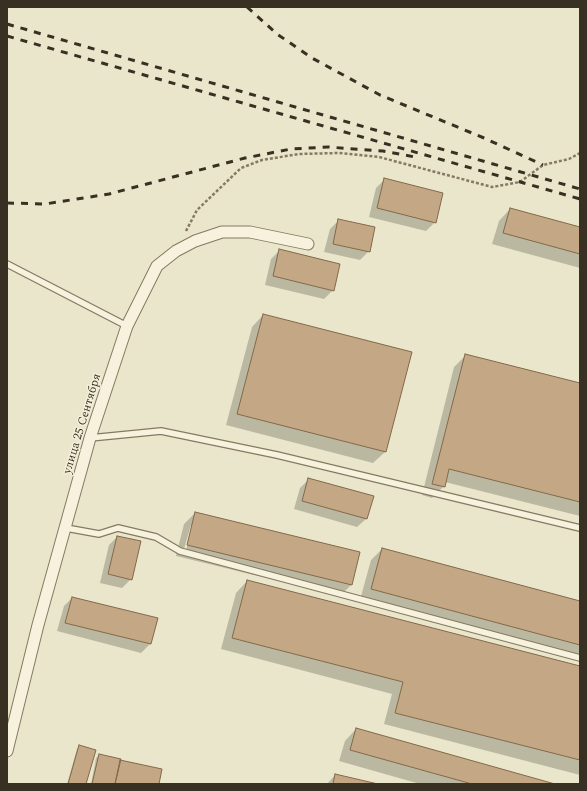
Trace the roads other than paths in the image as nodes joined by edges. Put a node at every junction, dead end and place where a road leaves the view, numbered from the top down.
1 (308, 244) dead end
2 (7, 264) edge
3 (127, 326) junction
4 (90, 438) junction
5 (66, 528) junction
6 (580, 528) edge
7 (580, 658) edge
8 (7, 751) edge

1 - 3 street, улица 25 Сентября
2 - 3 lane
3 - 4 street, улица 25 Сентября
4 - 5 street, улица 25 Сентября
4 - 6 lane
5 - 7 lane
5 - 8 street, улица 25 Сентября

